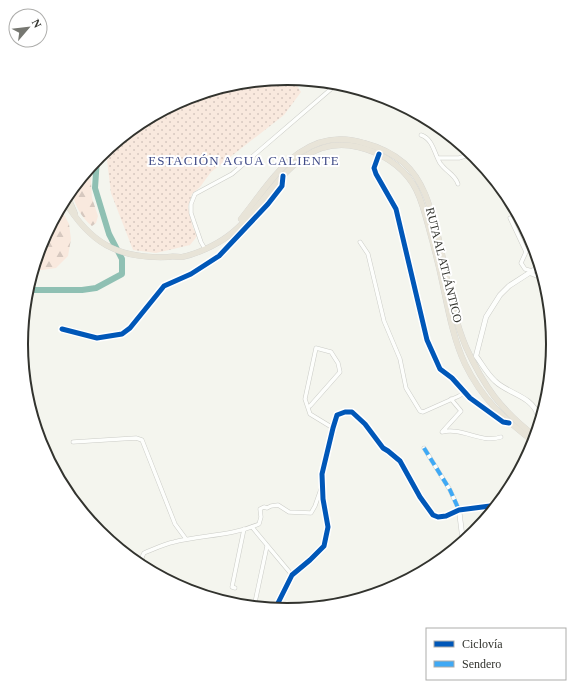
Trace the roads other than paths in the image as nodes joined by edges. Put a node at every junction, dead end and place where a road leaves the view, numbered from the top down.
1 (331, 89) edge
2 (421, 135) dead end
3 (379, 154) junction
4 (465, 156) edge
5 (438, 158) junction
6 (283, 176) junction
7 (458, 184) dead end
8 (71, 202) edge
9 (68, 206) edge
10 (510, 218) dead end
11 (77, 219) junction
12 (360, 242) dead end
13 (204, 248) junction
14 (535, 269) edge
15 (530, 272) junction
16 (536, 275) edge
17 (62, 329) dead end
18 (465, 392) junction
19 (451, 399) junction
20 (310, 406) dead end
21 (536, 413) edge
22 (509, 423) junction
23 (333, 428) junction
24 (530, 432) edge
25 (502, 437) dead end
26 (528, 437) edge
27 (73, 442) dead end
28 (424, 448) dead end
29 (323, 486) junction
30 (489, 506) edge
31 (459, 510) junction
32 (252, 527) junction
33 (244, 529) junction
34 (462, 535) edge
35 (186, 539) junction
36 (267, 546) junction
37 (142, 559) edge
38 (292, 575) junction
39 (235, 588) dead end
40 (255, 601) edge
41 (278, 602) edge

1 - 13 street
2 - 5 street
3 - 6 highway, RUTA AL ATLÁNTICO
3 - 18 street
3 - 22 highway, RUTA AL ATLÁNTICO
4 - 5 street
5 - 7 street
6 - 13 highway, RUTA AL ATLÁNTICO
6 - 17 street
8 - 11 highway, RUTA AL ATLÁNTICO
9 - 11 highway, RUTA AL ATLÁNTICO
10 - 15 street
11 - 13 highway, RUTA AL ATLÁNTICO
12 - 19 street
13 - 24 highway, RUTA AL ATLÁNTICO
14 - 15 street
15 - 16 street
15 - 21 street
18 - 19 street
18 - 22 street
19 - 25 street
20 - 23 street
22 - 26 highway, RUTA AL ATLÁNTICO
23 - 29 street
23 - 31 street
27 - 35 street
28 - 31 street
29 - 32 street
29 - 38 street
30 - 31 street
31 - 34 street
32 - 33 street
32 - 36 street
33 - 35 street
33 - 39 street
35 - 37 street
36 - 38 street
36 - 40 street
38 - 41 street

